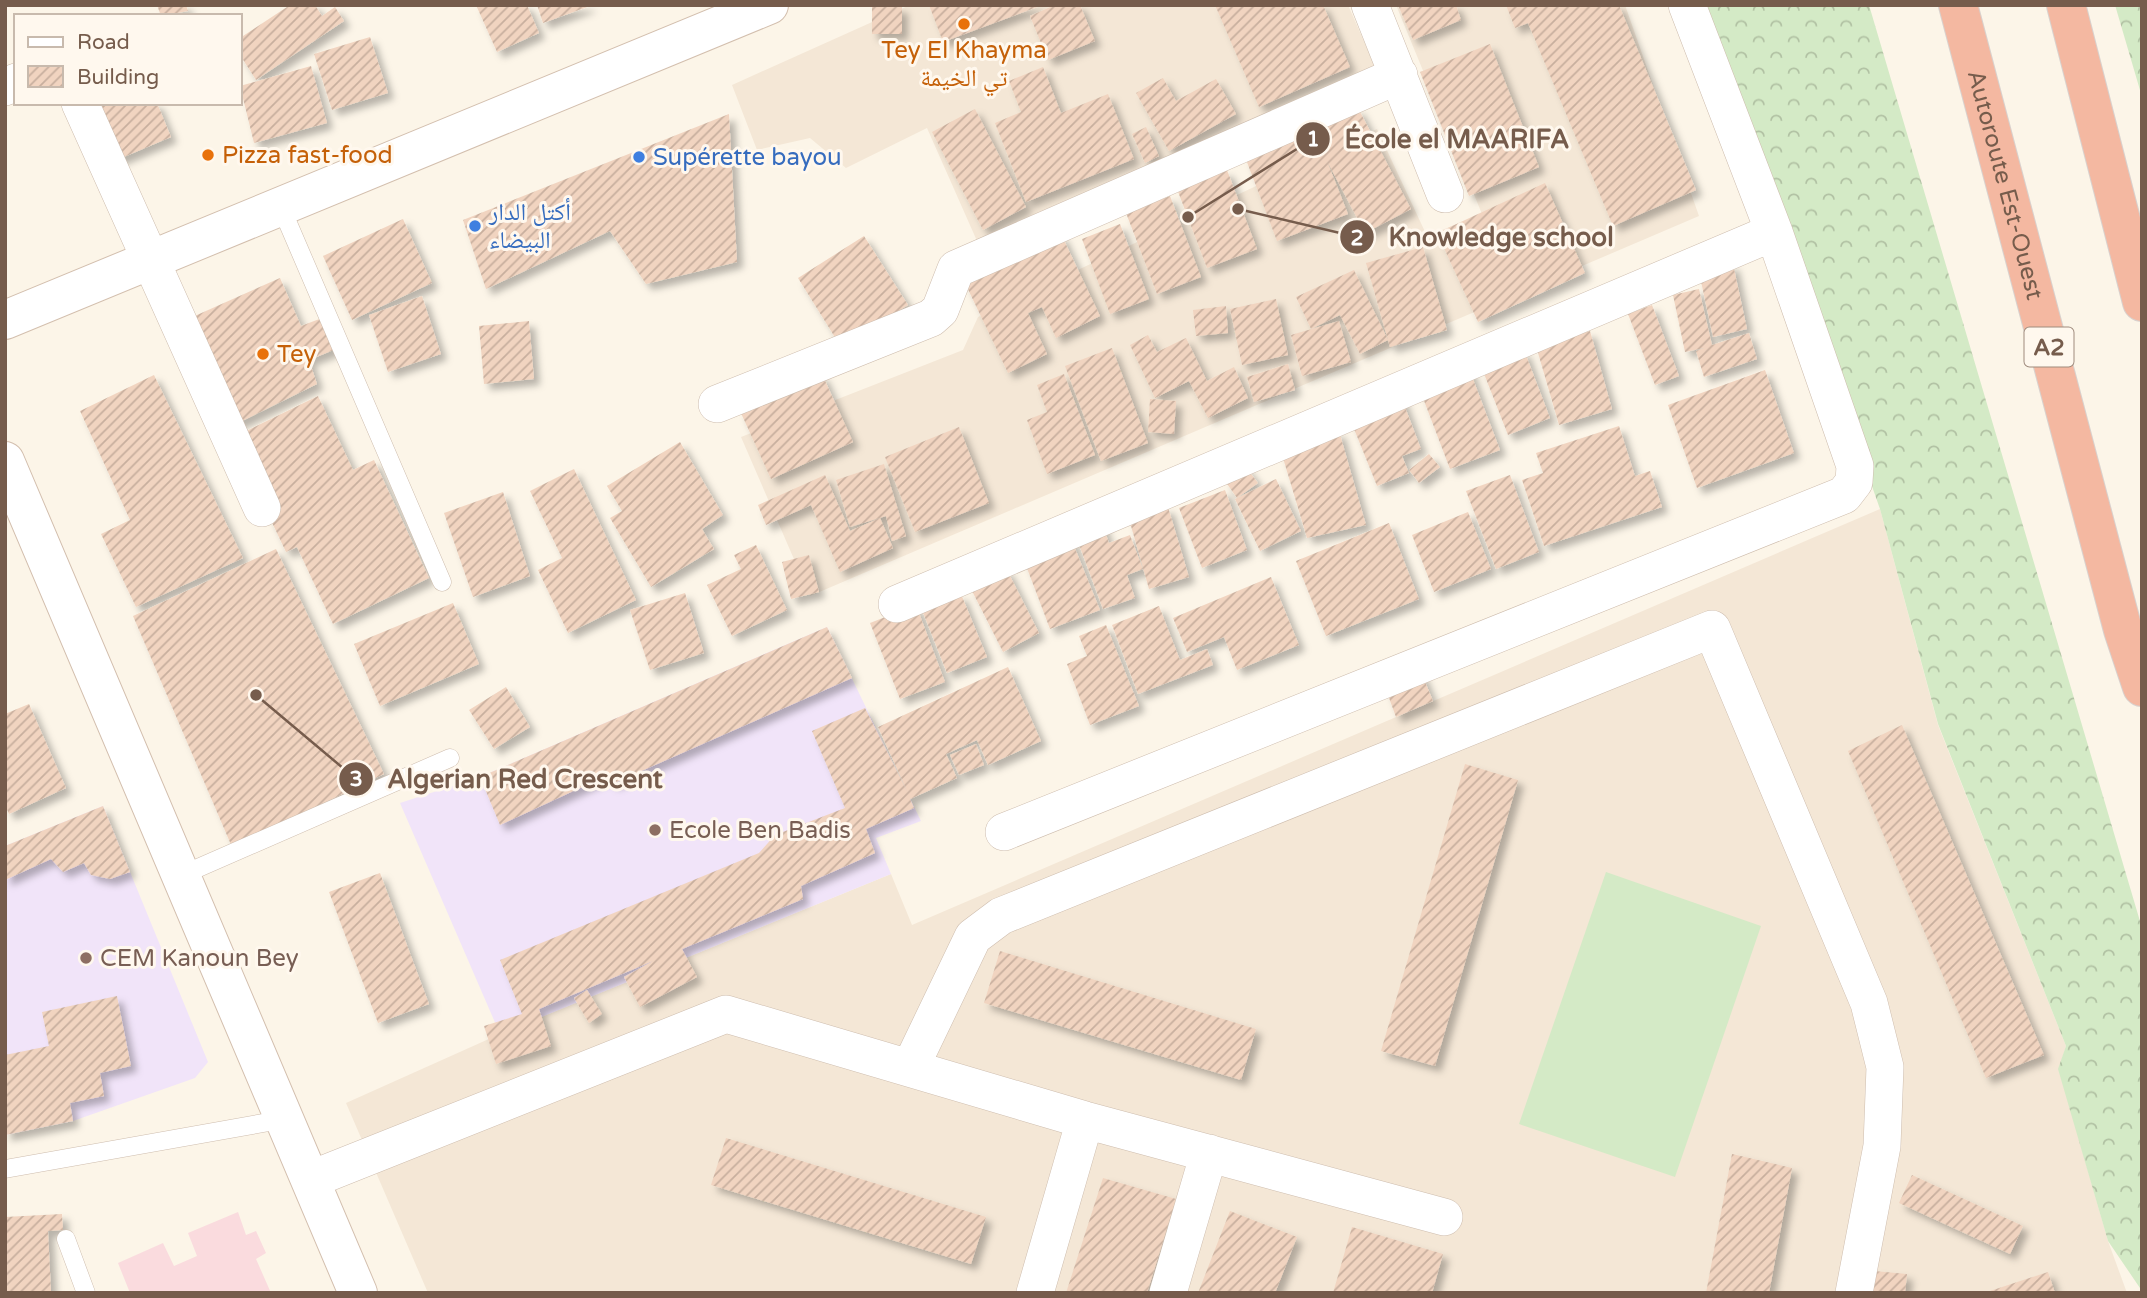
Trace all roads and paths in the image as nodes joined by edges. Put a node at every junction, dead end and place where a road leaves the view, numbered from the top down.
1 (769, 5) edge
2 (1370, 5) edge
3 (1687, 5) edge
4 (1958, 5) edge
5 (2066, 5) edge
6 (1399, 75) junction
7 (81, 105) edge
8 (1445, 194) dead end
9 (281, 207) junction
10 (1774, 232) junction
11 (152, 260) junction
12 (2142, 302) edge
13 (5, 320) edge
14 (717, 404) dead end
15 (5, 461) edge
16 (262, 508) dead end
17 (442, 582) dead end
18 (897, 604) dead end
19 (2142, 687) edge
20 (450, 758) dead end
21 (1004, 832) dead end
22 (182, 875) junction
23 (911, 1066) junction
24 (286, 1119) junction
25 (1085, 1120) junction
26 (1209, 1153) junction
27 (5, 1169) edge
28 (312, 1179) junction
29 (1444, 1217) dead end
30 (66, 1239) dead end
31 (86, 1293) edge
32 (358, 1293) edge
33 (1035, 1293) edge
34 (1168, 1293) edge
35 (1854, 1293) edge

1 - 9 main road
2 - 6 street
3 - 10 street
4 - 19 highway, Autoroute Est-Ouest / A2
5 - 12 highway
6 - 8 street
6 - 14 street
7 - 11 street
9 - 11 main road
9 - 17 lane
10 - 18 street
10 - 21 street
11 - 13 main road
11 - 16 street
15 - 22 main road
20 - 22 lane
22 - 24 main road
23 - 25 street
23 - 28 street
23 - 35 street
24 - 27 lane
24 - 28 main road
25 - 26 street
25 - 33 street
26 - 29 street
26 - 34 street
28 - 32 main road
30 - 31 lane

